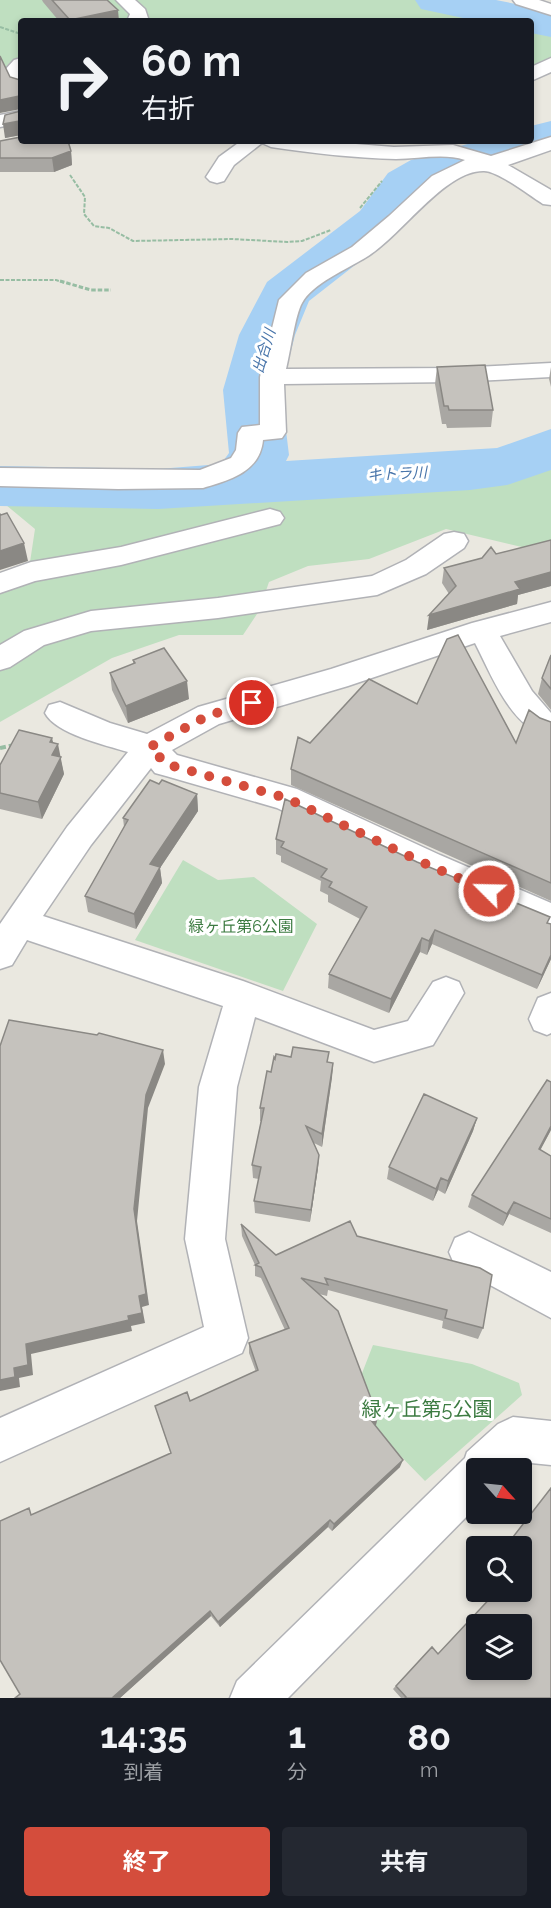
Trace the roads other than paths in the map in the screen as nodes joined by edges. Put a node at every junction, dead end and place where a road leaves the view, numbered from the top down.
1 (125, 0) edge
2 (522, 0) edge
3 (551, 10) edge
4 (139, 18) edge
5 (551, 64) edge
6 (534, 73) edge
7 (18, 118) edge
8 (0, 121) edge
9 (551, 143) edge
10 (250, 144) edge
11 (292, 144) edge
12 (397, 144) edge
13 (376, 151) junction
14 (489, 164) junction
15 (217, 177) dead end
16 (551, 199) edge
17 (551, 370) edge
18 (272, 377) junction
19 (0, 477) edge
20 (270, 518) dead end
21 (453, 541) dead end
22 (0, 583) edge
23 (551, 612) edge
24 (483, 630) junction
25 (0, 659) edge
26 (60, 713) dead end
27 (551, 728) edge
28 (150, 747) junction
29 (551, 918) edge
30 (19, 923) junction
31 (0, 954) edge
32 (446, 993) dead end
33 (243, 997) junction
34 (469, 1252) dead end
35 (551, 1298) edge
36 (0, 1440) edge
37 (551, 1443) edge
38 (493, 1458) edge
39 (466, 1486) edge
40 (254, 1698) edge

1 - 4 street
2 - 3 street
5 - 6 street
7 - 8 street
9 - 14 street
10 - 15 street
11 - 13 street
12 - 13 street
13 - 14 street
14 - 16 street
14 - 18 street
17 - 18 street
18 - 19 street
20 - 22 street
21 - 25 street
23 - 24 street
24 - 27 street
24 - 28 street
26 - 28 street
28 - 29 street
28 - 30 street
30 - 31 street
30 - 33 street
32 - 33 street
33 - 36 street
34 - 35 street
37 - 38 street
39 - 40 street

